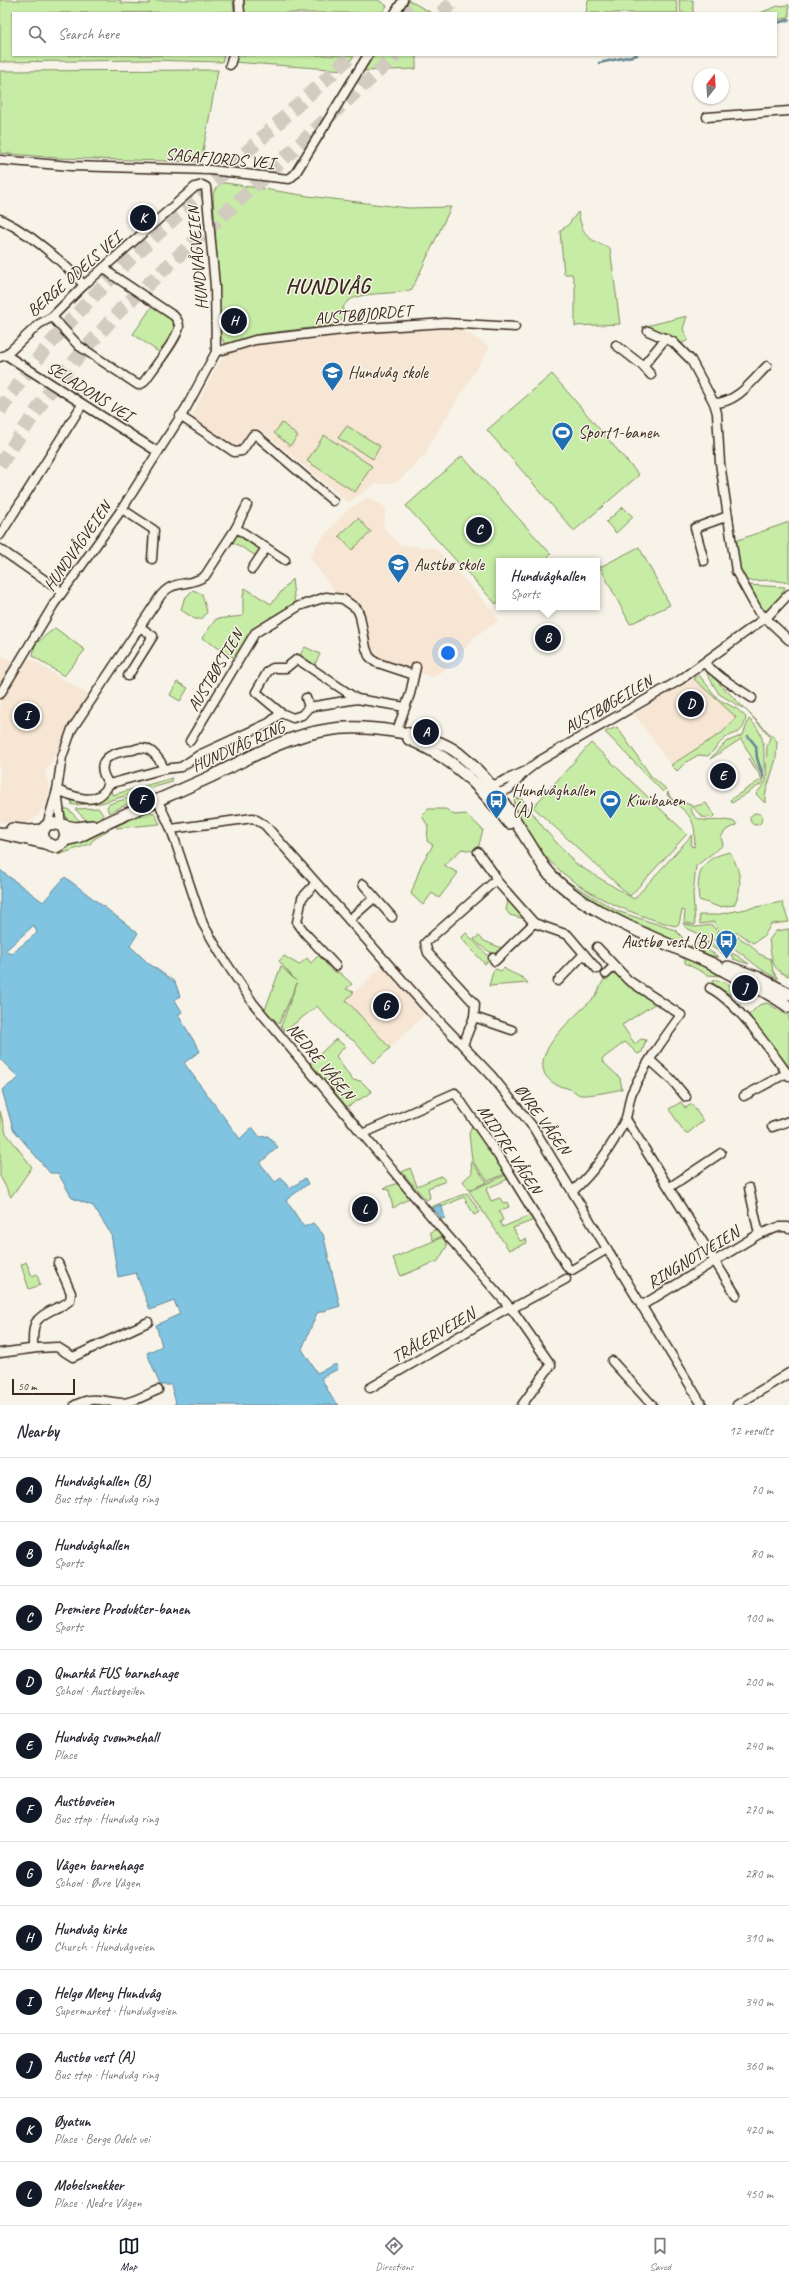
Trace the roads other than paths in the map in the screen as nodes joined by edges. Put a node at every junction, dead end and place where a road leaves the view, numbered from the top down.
1 (239, 0) edge
2 (403, 0) edge
3 (240, 12) edge
4 (396, 12) edge
5 (232, 56) edge
6 (367, 56) edge
7 (230, 65) dead end
8 (789, 111) edge
9 (707, 117) dead end
10 (0, 160) edge
11 (204, 186) joint
12 (0, 219) edge
13 (105, 268) junction
14 (84, 285) junction
15 (52, 316) junction
16 (515, 327) dead end
17 (648, 331) dead end
18 (666, 338) junction
19 (616, 345) dead end
20 (216, 352) junction
21 (3, 356) edge
22 (643, 366) junction
23 (767, 366) dead end
24 (651, 375) dead end
25 (714, 403) junction
26 (80, 408) dead end
27 (180, 416) junction
28 (158, 452) junction
29 (333, 501) dead end
30 (247, 505) dead end
31 (122, 509) junction
32 (728, 516) junction
33 (236, 528) junction
34 (0, 535) edge
35 (266, 548) junction
36 (0, 549) edge
37 (152, 559) dead end
38 (285, 560) dead end
39 (704, 561) dead end
40 (252, 569) dead end
41 (62, 592) junction
42 (789, 594) edge
43 (764, 618) junction
44 (140, 627) junction
45 (789, 640) edge
46 (705, 664) junction
47 (279, 669) junction
48 (128, 676) dead end
49 (285, 677) dead end
50 (0, 694) edge
51 (306, 698) dead end
52 (752, 698) dead end
53 (357, 700) junction
54 (309, 707) junction
55 (405, 707) junction
56 (281, 713) junction
57 (396, 733) junction
58 (190, 741) dead end
59 (164, 769) junction
60 (109, 784) junction
61 (57, 790) junction
62 (496, 790) junction
63 (486, 796) junction
64 (158, 800) junction
65 (101, 825) junction
66 (62, 826) junction
67 (0, 827) edge
68 (45, 827) junction
69 (171, 829) junction
70 (0, 833) edge
71 (65, 840) junction
72 (45, 843) junction
73 (478, 852) dead end
74 (548, 873) junction
75 (496, 880) junction
76 (315, 884) junction
77 (363, 884) dead end
78 (374, 898) junction
79 (392, 917) dead end
80 (348, 920) junction
81 (534, 923) junction
82 (596, 947) dead end
83 (584, 954) junction
84 (493, 958) dead end
85 (713, 964) junction
86 (336, 966) dead end
87 (614, 966) junction
88 (597, 969) dead end
89 (606, 974) dead end
90 (558, 982) dead end
91 (710, 988) dead end
92 (789, 994) edge
93 (789, 1007) edge
94 (474, 1017) junction
95 (512, 1030) dead end
96 (463, 1045) junction
97 (650, 1060) junction
98 (788, 1075) edge
99 (744, 1096) dead end
100 (686, 1097) dead end
101 (626, 1119) junction
102 (789, 1121) edge
103 (772, 1127) dead end
104 (362, 1134) junction
105 (721, 1153) dead end
106 (670, 1187) junction
107 (749, 1188) dead end
108 (573, 1191) junction
109 (789, 1229) edge
110 (759, 1234) junction
111 (607, 1250) junction
112 (716, 1262) junction
113 (58, 1263) dead end
114 (566, 1279) dead end
115 (736, 1295) dead end
116 (641, 1306) junction
117 (510, 1308) junction
118 (148, 1322) dead end
119 (33, 1348) junction
120 (0, 1353) edge
121 (612, 1361) dead end
122 (789, 1373) edge
123 (370, 1388) dead end
124 (158, 1390) dead end
125 (523, 1404) edge
126 (75, 1405) edge
127 (652, 1405) edge
128 (702, 1405) edge
129 (737, 1405) edge

1 - 3 street
2 - 4 street
5 - 7 street
6 - 10 street, SAGAFJORDS VEI
8 - 9 street
11 - 13 street, BERGE ODELS VEI
11 - 20 street, HUNDVÅGVEIEN
12 - 14 street
13 - 14 street, BERGE ODELS VEI
13 - 15 street
14 - 15 street, BERGE ODELS VEI
15 - 21 street, BERGE ODELS VEI
16 - 20 street, AUSTBØJORDET
17 - 18 street
18 - 22 street
18 - 25 street
19 - 22 street
20 - 27 street, HUNDVÅGVEIEN
21 - 28 street, SELADONS VEI
22 - 24 street
23 - 25 street
25 - 32 street
26 - 34 street
27 - 28 street, HUNDVÅGVEIEN
27 - 29 street
28 - 31 street, HUNDVÅGVEIEN
30 - 33 street
31 - 37 street
31 - 41 street, HUNDVÅGVEIEN
32 - 39 street
32 - 43 street
33 - 35 street
33 - 44 street
35 - 38 street
35 - 40 street
36 - 41 street
41 - 50 street, HUNDVÅGVEIEN
42 - 43 street, AUSTBØGEILEN
43 - 45 street
43 - 46 street, AUSTBØGEILEN
44 - 48 street
44 - 61 street
46 - 52 street
46 - 62 street, AUSTBØGEILEN
47 - 49 street
47 - 53 street
47 - 56 street
51 - 54 street
53 - 54 street
53 - 55 street
54 - 56 street
55 - 57 street
55 - 58 street, AUSTBØSTIEN
56 - 59 street
57 - 62 main road, HUNDVÅG RING
57 - 63 main road, HUNDVÅG RING
57 - 64 main road, HUNDVÅG RING
59 - 60 street
59 - 60 street
60 - 61 street
61 - 66 street
61 - 68 street
62 - 63 street
62 - 74 main road, HUNDVÅG RING
63 - 74 main road, HUNDVÅG RING
64 - 65 main road, HUNDVÅG RING
64 - 69 street, NEDRE VÅGEN
65 - 66 main road, HUNDVÅG RING
65 - 71 main road, HUNDVÅG RING
66 - 68 main road
66 - 71 main road
67 - 68 main road
68 - 72 main road
69 - 76 street, ØVRE VÅGEN
69 - 104 street, NEDRE VÅGEN
70 - 72 main road
71 - 72 main road
73 - 75 street
74 - 85 main road, HUNDVÅG RING
75 - 81 street
75 - 94 street
76 - 80 street, ØVRE VÅGEN
76 - 86 street
77 - 78 street
78 - 79 street
78 - 80 street
80 - 96 street, ØVRE VÅGEN
81 - 83 street
81 - 84 street
82 - 87 street
83 - 88 street
83 - 90 street
85 - 92 main road, HUNDVÅG RING
85 - 93 main road, HUNDVÅG RING
87 - 89 street
87 - 97 street
91 - 98 street
94 - 95 street
94 - 96 street
96 - 108 street, ØVRE VÅGEN
97 - 100 street
97 - 101 street
98 - 99 street
101 - 106 street
101 - 108 street
102 - 103 street
104 - 111 street, MIDTRE VÅGEN
104 - 117 street, NEDRE VÅGEN
105 - 106 street
106 - 112 street
107 - 110 street, RINGNOTVEIEN
108 - 111 street, ØVRE VÅGEN
109 - 110 street, RINGNOTVEIEN
110 - 112 street, RINGNOTVEIEN
111 - 116 street, ØVRE VÅGEN
112 - 115 street
112 - 116 street, RINGNOTVEIEN
113 - 119 street
114 - 117 street
116 - 128 street, ØVRE VÅGEN
117 - 123 street, TRÅLERVEIEN
117 - 125 street, NEDRE VÅGEN
118 - 119 street
119 - 120 street
121 - 127 street
122 - 129 street
124 - 126 street

